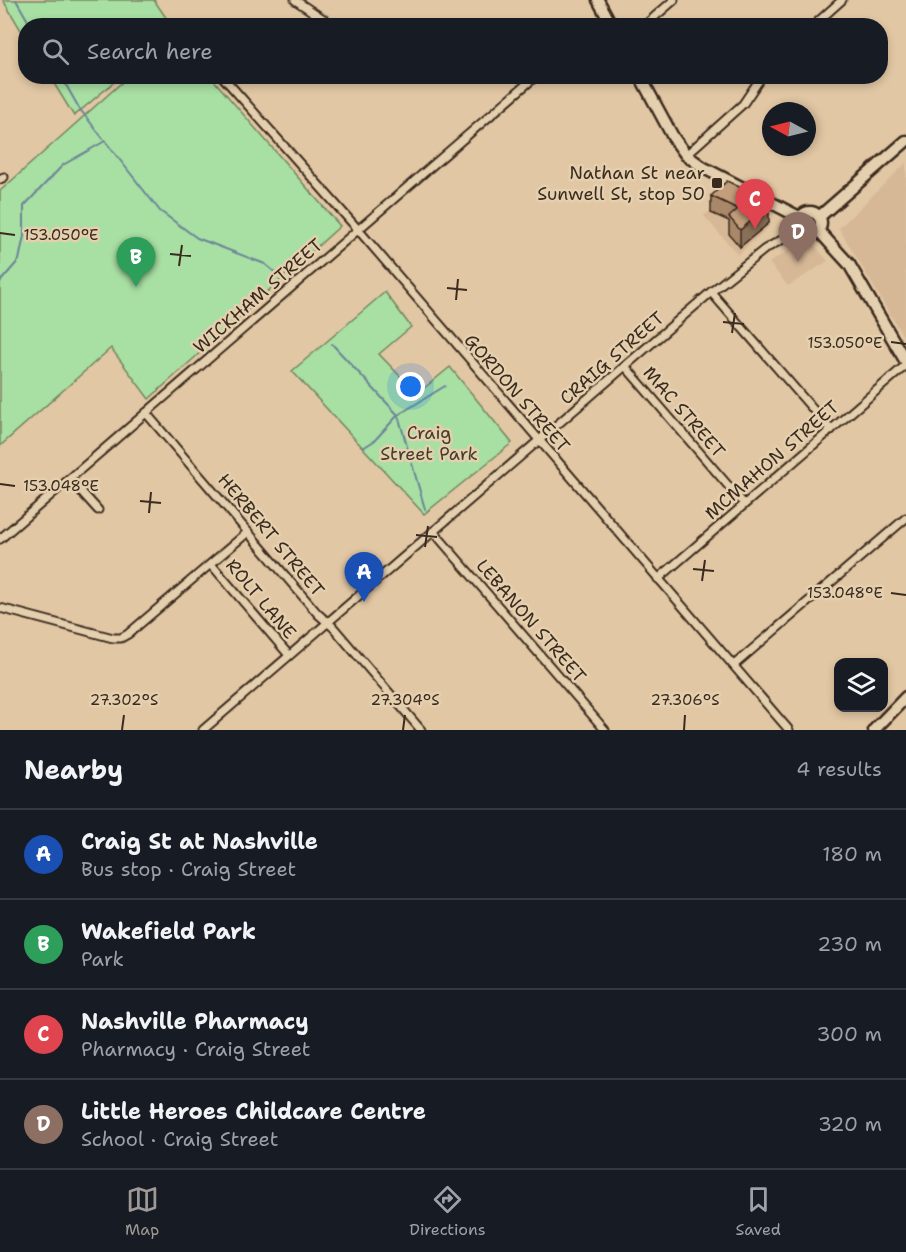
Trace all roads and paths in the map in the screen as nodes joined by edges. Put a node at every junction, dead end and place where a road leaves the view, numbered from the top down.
1 (295, 0) edge
2 (598, 0) edge
3 (674, 0) edge
4 (842, 0) edge
5 (322, 18) edge
6 (607, 18) edge
7 (653, 18) edge
8 (822, 18) edge
9 (229, 84) edge
10 (527, 84) edge
11 (644, 84) edge
12 (757, 84) edge
13 (906, 141) edge
14 (686, 155) junction
15 (819, 218) junction
16 (801, 224) junction
17 (818, 230) junction
18 (358, 231) junction
19 (711, 292) junction
20 (906, 363) edge
21 (625, 366) junction
22 (146, 413) junction
23 (831, 430) junction
24 (539, 441) junction
25 (70, 479) junction
26 (744, 504) junction
27 (98, 510) dead end
28 (906, 518) edge
29 (433, 531) junction
30 (248, 532) junction
31 (0, 539) edge
32 (211, 564) junction
33 (658, 579) junction
34 (0, 608) edge
35 (327, 622) junction
36 (288, 654) junction
37 (734, 665) junction
38 (906, 697) edge
39 (203, 730) edge
40 (421, 730) edge
41 (605, 730) edge
42 (789, 730) edge
43 (874, 730) edge

1 - 5 street
2 - 6 street
3 - 7 street
4 - 8 street
9 - 18 street, GORDON STREET
10 - 18 street, WICKHAM STREET
11 - 14 street
12 - 14 street
13 - 15 street
14 - 16 street
15 - 16 street
15 - 17 street
16 - 17 street
16 - 19 street, CRAIG STREET
17 - 20 street
18 - 22 street, WICKHAM STREET
18 - 24 street, GORDON STREET
19 - 21 street, CRAIG STREET
19 - 23 street
20 - 23 street, MCMAHON STREET
21 - 24 street, CRAIG STREET
21 - 26 street, MAC STREET
22 - 25 street, WICKHAM STREET
22 - 30 street, HERBERT STREET
23 - 26 street, MCMAHON STREET
24 - 29 street, CRAIG STREET
24 - 33 street, GORDON STREET
25 - 27 street
25 - 31 street, WICKHAM STREET
26 - 33 street, MCMAHON STREET
28 - 37 street
29 - 35 street, CRAIG STREET
29 - 41 street, LEBANON STREET
30 - 32 street
30 - 35 street, HERBERT STREET
32 - 34 street
32 - 36 street, ROLT LANE
33 - 37 street, GORDON STREET
35 - 36 street, CRAIG STREET
35 - 40 street, HERBERT STREET
36 - 39 street, CRAIG STREET
37 - 42 street, GORDON STREET
38 - 43 street

